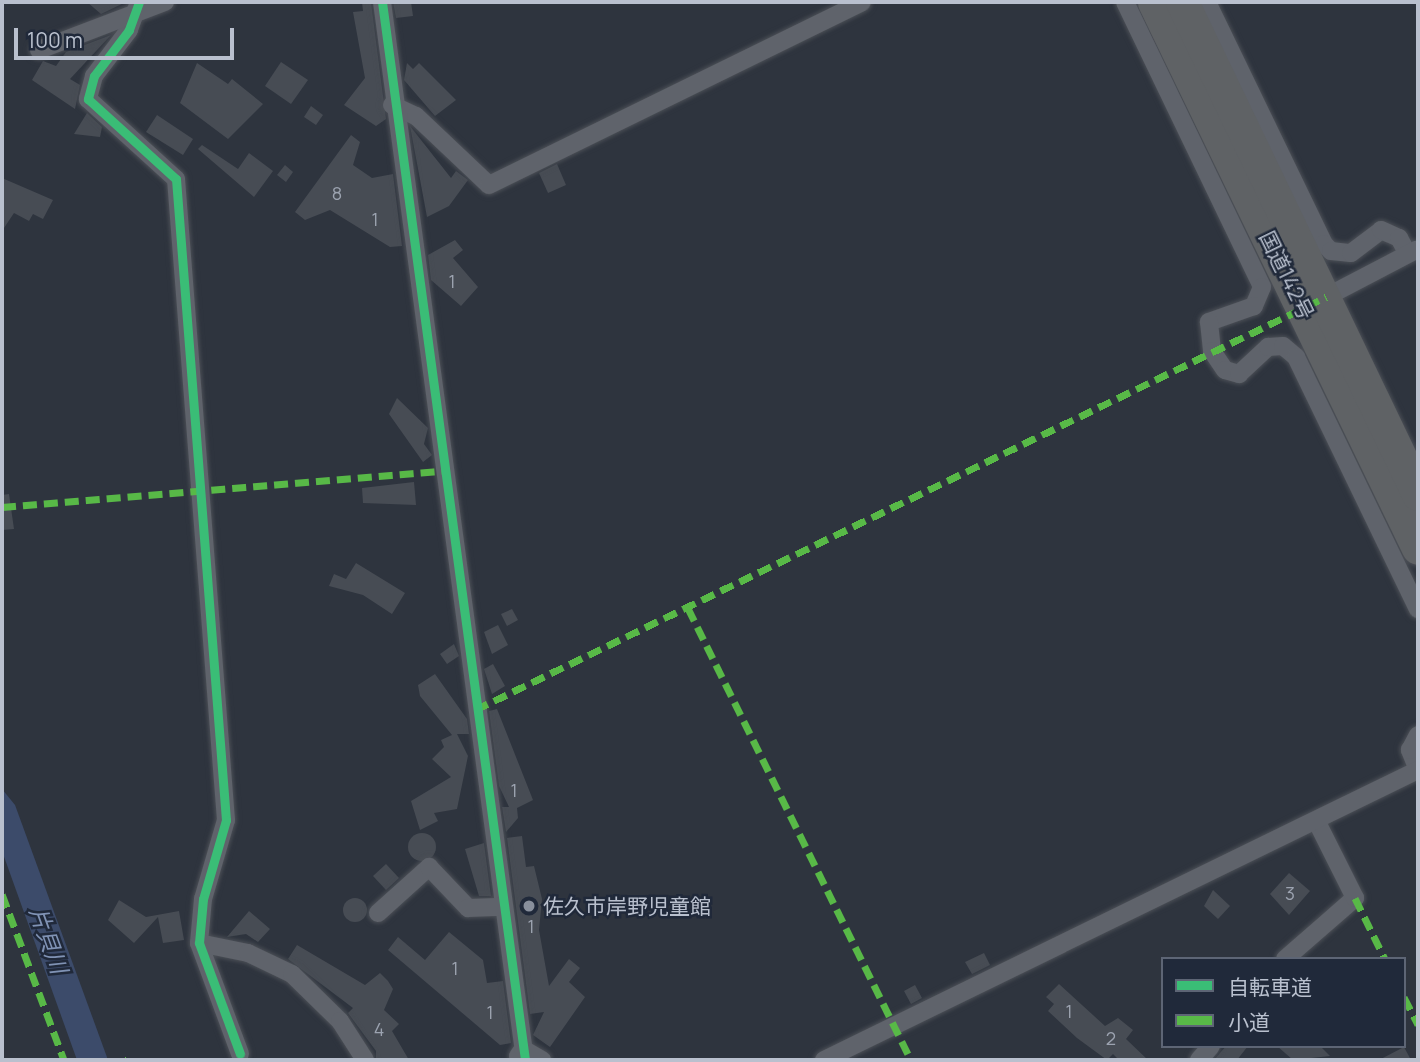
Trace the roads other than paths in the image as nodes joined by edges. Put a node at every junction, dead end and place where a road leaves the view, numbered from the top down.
1 (165, 2) edge
2 (382, 2) edge
3 (862, 2) edge
4 (1125, 2) edge
5 (1154, 2) edge
6 (1182, 2) edge
7 (1207, 2) edge
8 (138, 7) edge
9 (39, 50) dead end
10 (392, 105) junction
11 (1413, 251) edge
12 (1326, 297) junction
13 (1418, 494) edge
14 (1418, 548) edge
15 (1418, 609) edge
16 (1418, 735) edge
17 (1418, 770) edge
18 (1316, 820) junction
19 (503, 907) junction
20 (378, 912) dead end
21 (199, 943) junction
22 (1287, 957) edge
23 (240, 1054) dead end
24 (521, 1056) edge
25 (365, 1060) edge
26 (542, 1060) edge
27 (824, 1060) edge

1 - 8 street
2 - 10 street
3 - 10 street
4 - 15 street
5 - 14 highway, 国道142号
6 - 12 highway, 国道142号
7 - 11 street
8 - 9 street
8 - 21 street
10 - 19 street
11 - 12 street
12 - 13 highway, 国道142号
16 - 17 street
17 - 18 street
18 - 22 street
18 - 27 street
19 - 20 street
19 - 24 street
21 - 23 street
21 - 25 street
24 - 26 street

